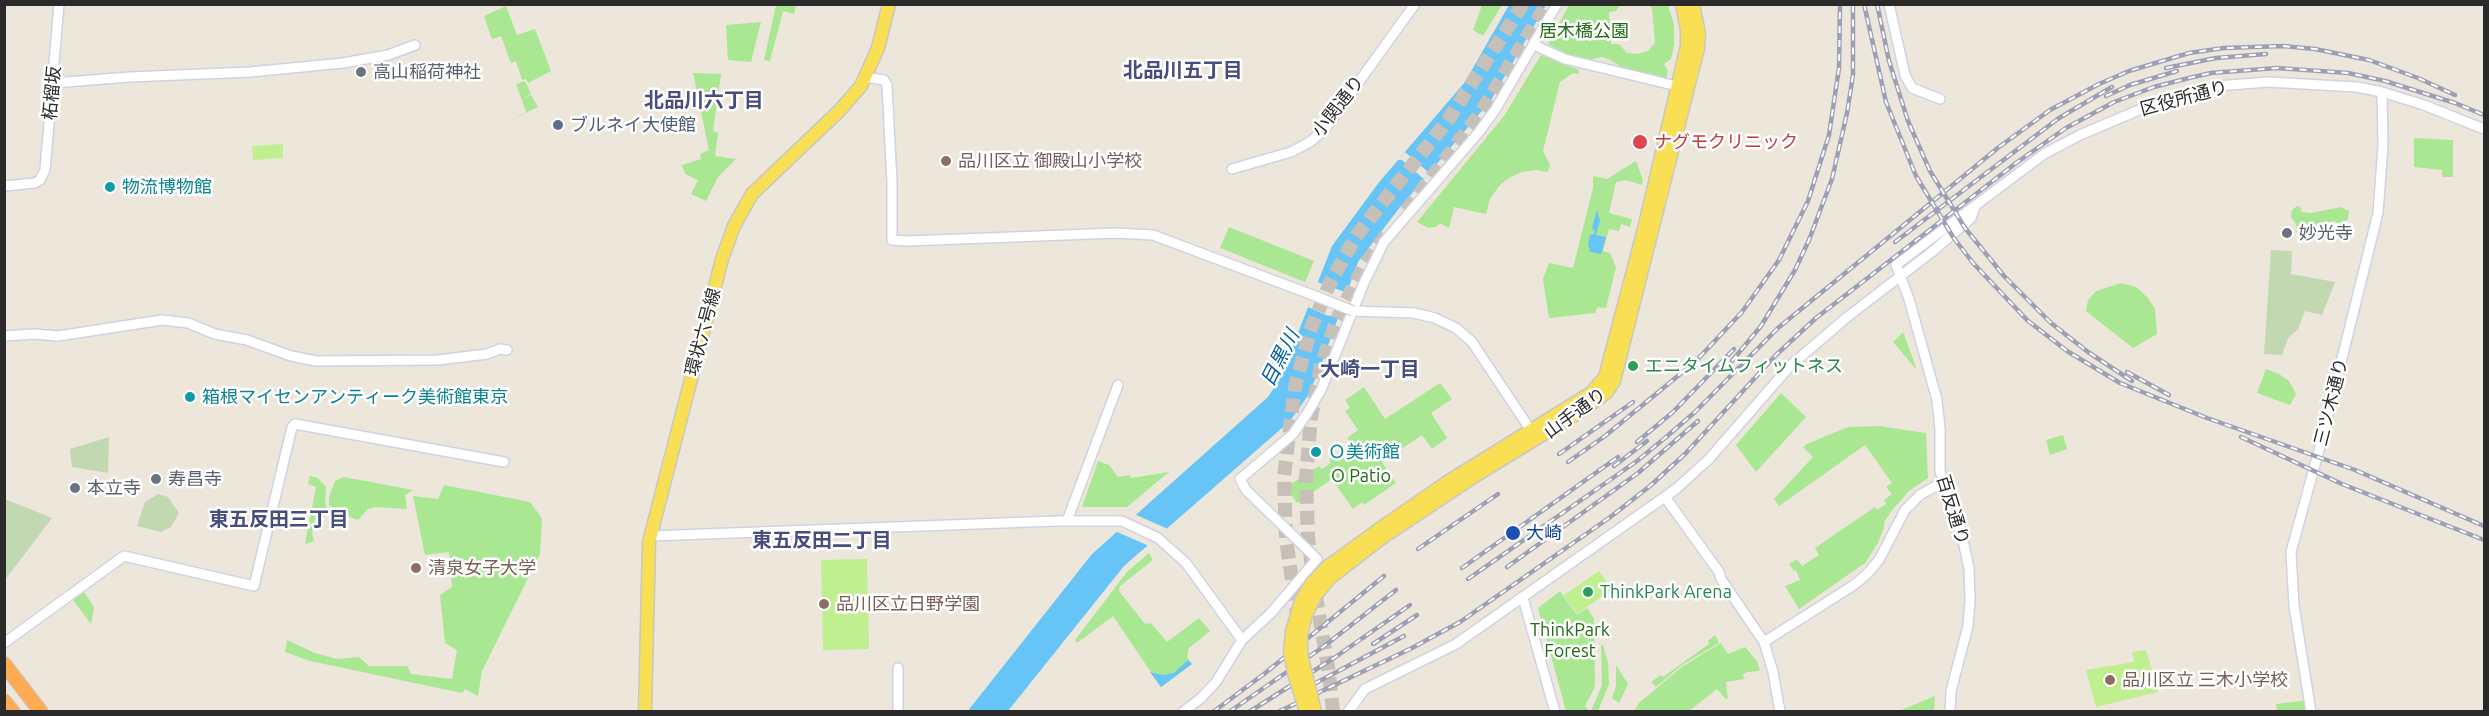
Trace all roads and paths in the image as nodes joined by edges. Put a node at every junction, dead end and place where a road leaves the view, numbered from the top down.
1 (59, 4) edge
2 (890, 4) edge
3 (1415, 4) edge
4 (1557, 4) edge
5 (1682, 4) edge
6 (1693, 4) edge
7 (1889, 4) edge
8 (415, 45) dead end
9 (1534, 45) junction
10 (865, 77) junction
11 (53, 84) junction
12 (1677, 86) junction
13 (2382, 92) junction
14 (1940, 99) dead end
15 (2484, 129) edge
16 (1232, 169) dead end
17 (4, 186) edge
18 (1975, 206) junction
19 (1896, 265) joint
20 (1900, 276) junction
21 (1353, 311) junction
22 (4, 336) edge
23 (507, 350) dead end
24 (1118, 385) dead end
25 (1535, 436) junction
26 (504, 462) dead end
27 (1943, 482) junction
28 (1665, 500) junction
29 (1067, 521) junction
30 (1380, 534) junction
31 (650, 536) junction
32 (1523, 600) junction
33 (1242, 640) junction
34 (1764, 642) junction
35 (4, 643) edge
36 (4, 664) edge
37 (898, 668) dead end
38 (4, 701) edge
39 (13, 711) edge
40 (41, 711) edge
41 (645, 711) edge
42 (898, 711) edge
43 (1183, 711) edge
44 (1306, 711) edge
45 (1315, 711) edge
46 (1350, 711) edge
47 (1556, 711) edge
48 (1780, 711) edge
49 (1950, 711) edge
50 (2311, 711) edge

1 - 11 street, 柘榴坂
2 - 10 main road, 環状六号線
3 - 16 street, 小関通り
4 - 9 street
5 - 12 main road, 山手通り
6 - 25 main road, 山手通り
7 - 14 street
8 - 11 street
9 - 12 street
9 - 21 street
10 - 21 street, bridge
10 - 31 main road, 環状六号線
11 - 17 street, 柘榴坂
12 - 25 main road, 山手通り
13 - 15 street, 区役所通り
13 - 18 street, 区役所通り
13 - 50 street, 三ツ木通り
18 - 19 street, 区役所通り
18 - 20 street, 区役所通り
19 - 20 street, 百反通り
20 - 27 street, 百反通り
20 - 28 street, 区役所通り
21 - 25 street
21 - 33 street
22 - 23 street
24 - 29 street
25 - 30 main road, 山手通り
26 - 35 street
27 - 34 street
27 - 49 street, 百反通り
28 - 32 street, 区役所通り
28 - 34 street
29 - 31 street
29 - 33 street
30 - 44 main road, 山手通り, bridge
30 - 45 main road, 山手通り, bridge
31 - 41 main road, 環状六号線
32 - 46 street, 区役所通り
32 - 47 street
33 - 43 street
34 - 48 street
36 - 40 highway
37 - 42 street
38 - 39 highway

